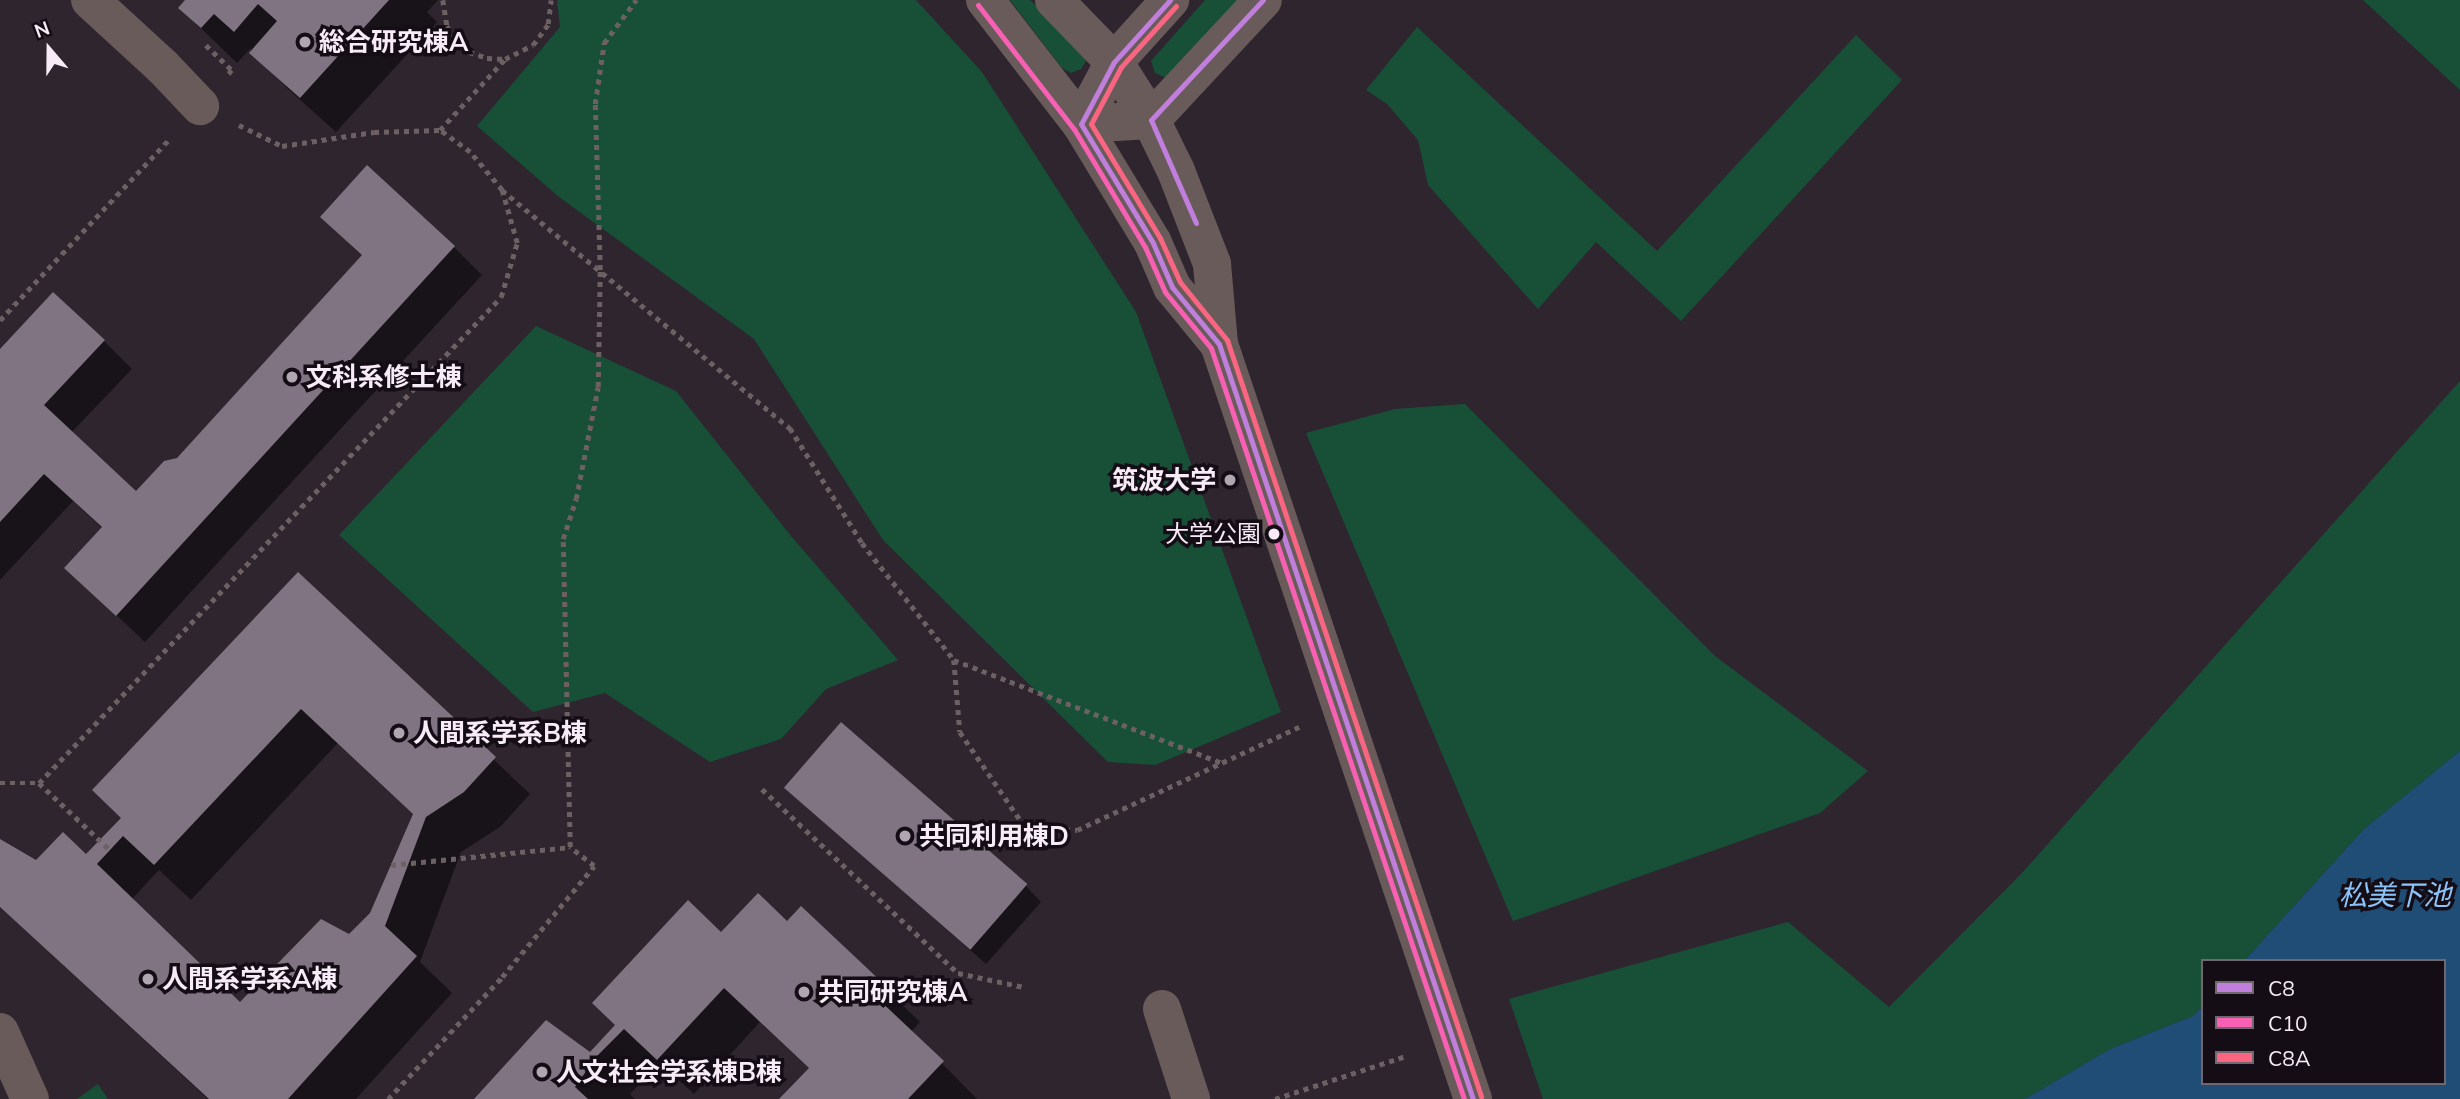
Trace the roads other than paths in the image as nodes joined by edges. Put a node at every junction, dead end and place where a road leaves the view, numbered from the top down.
1 (90, 0) edge
2 (985, 0) edge
3 (1054, 0) edge
4 (1170, 0) edge
5 (1263, 0) edge
6 (1114, 62) junction
7 (200, 106) road end
8 (1151, 120) junction
9 (1081, 124) junction
10 (1219, 344) junction
11 (1162, 1009) dead end
12 (0, 1032) edge
13 (30, 1099) edge
14 (1191, 1099) edge
15 (1473, 1099) edge

1 - 7 street
2 - 9 street
3 - 6 street
4 - 6 street
5 - 8 street
6 - 8 street
6 - 9 street
8 - 9 street
8 - 10 street
9 - 10 street
10 - 15 street
11 - 14 street
12 - 13 street

